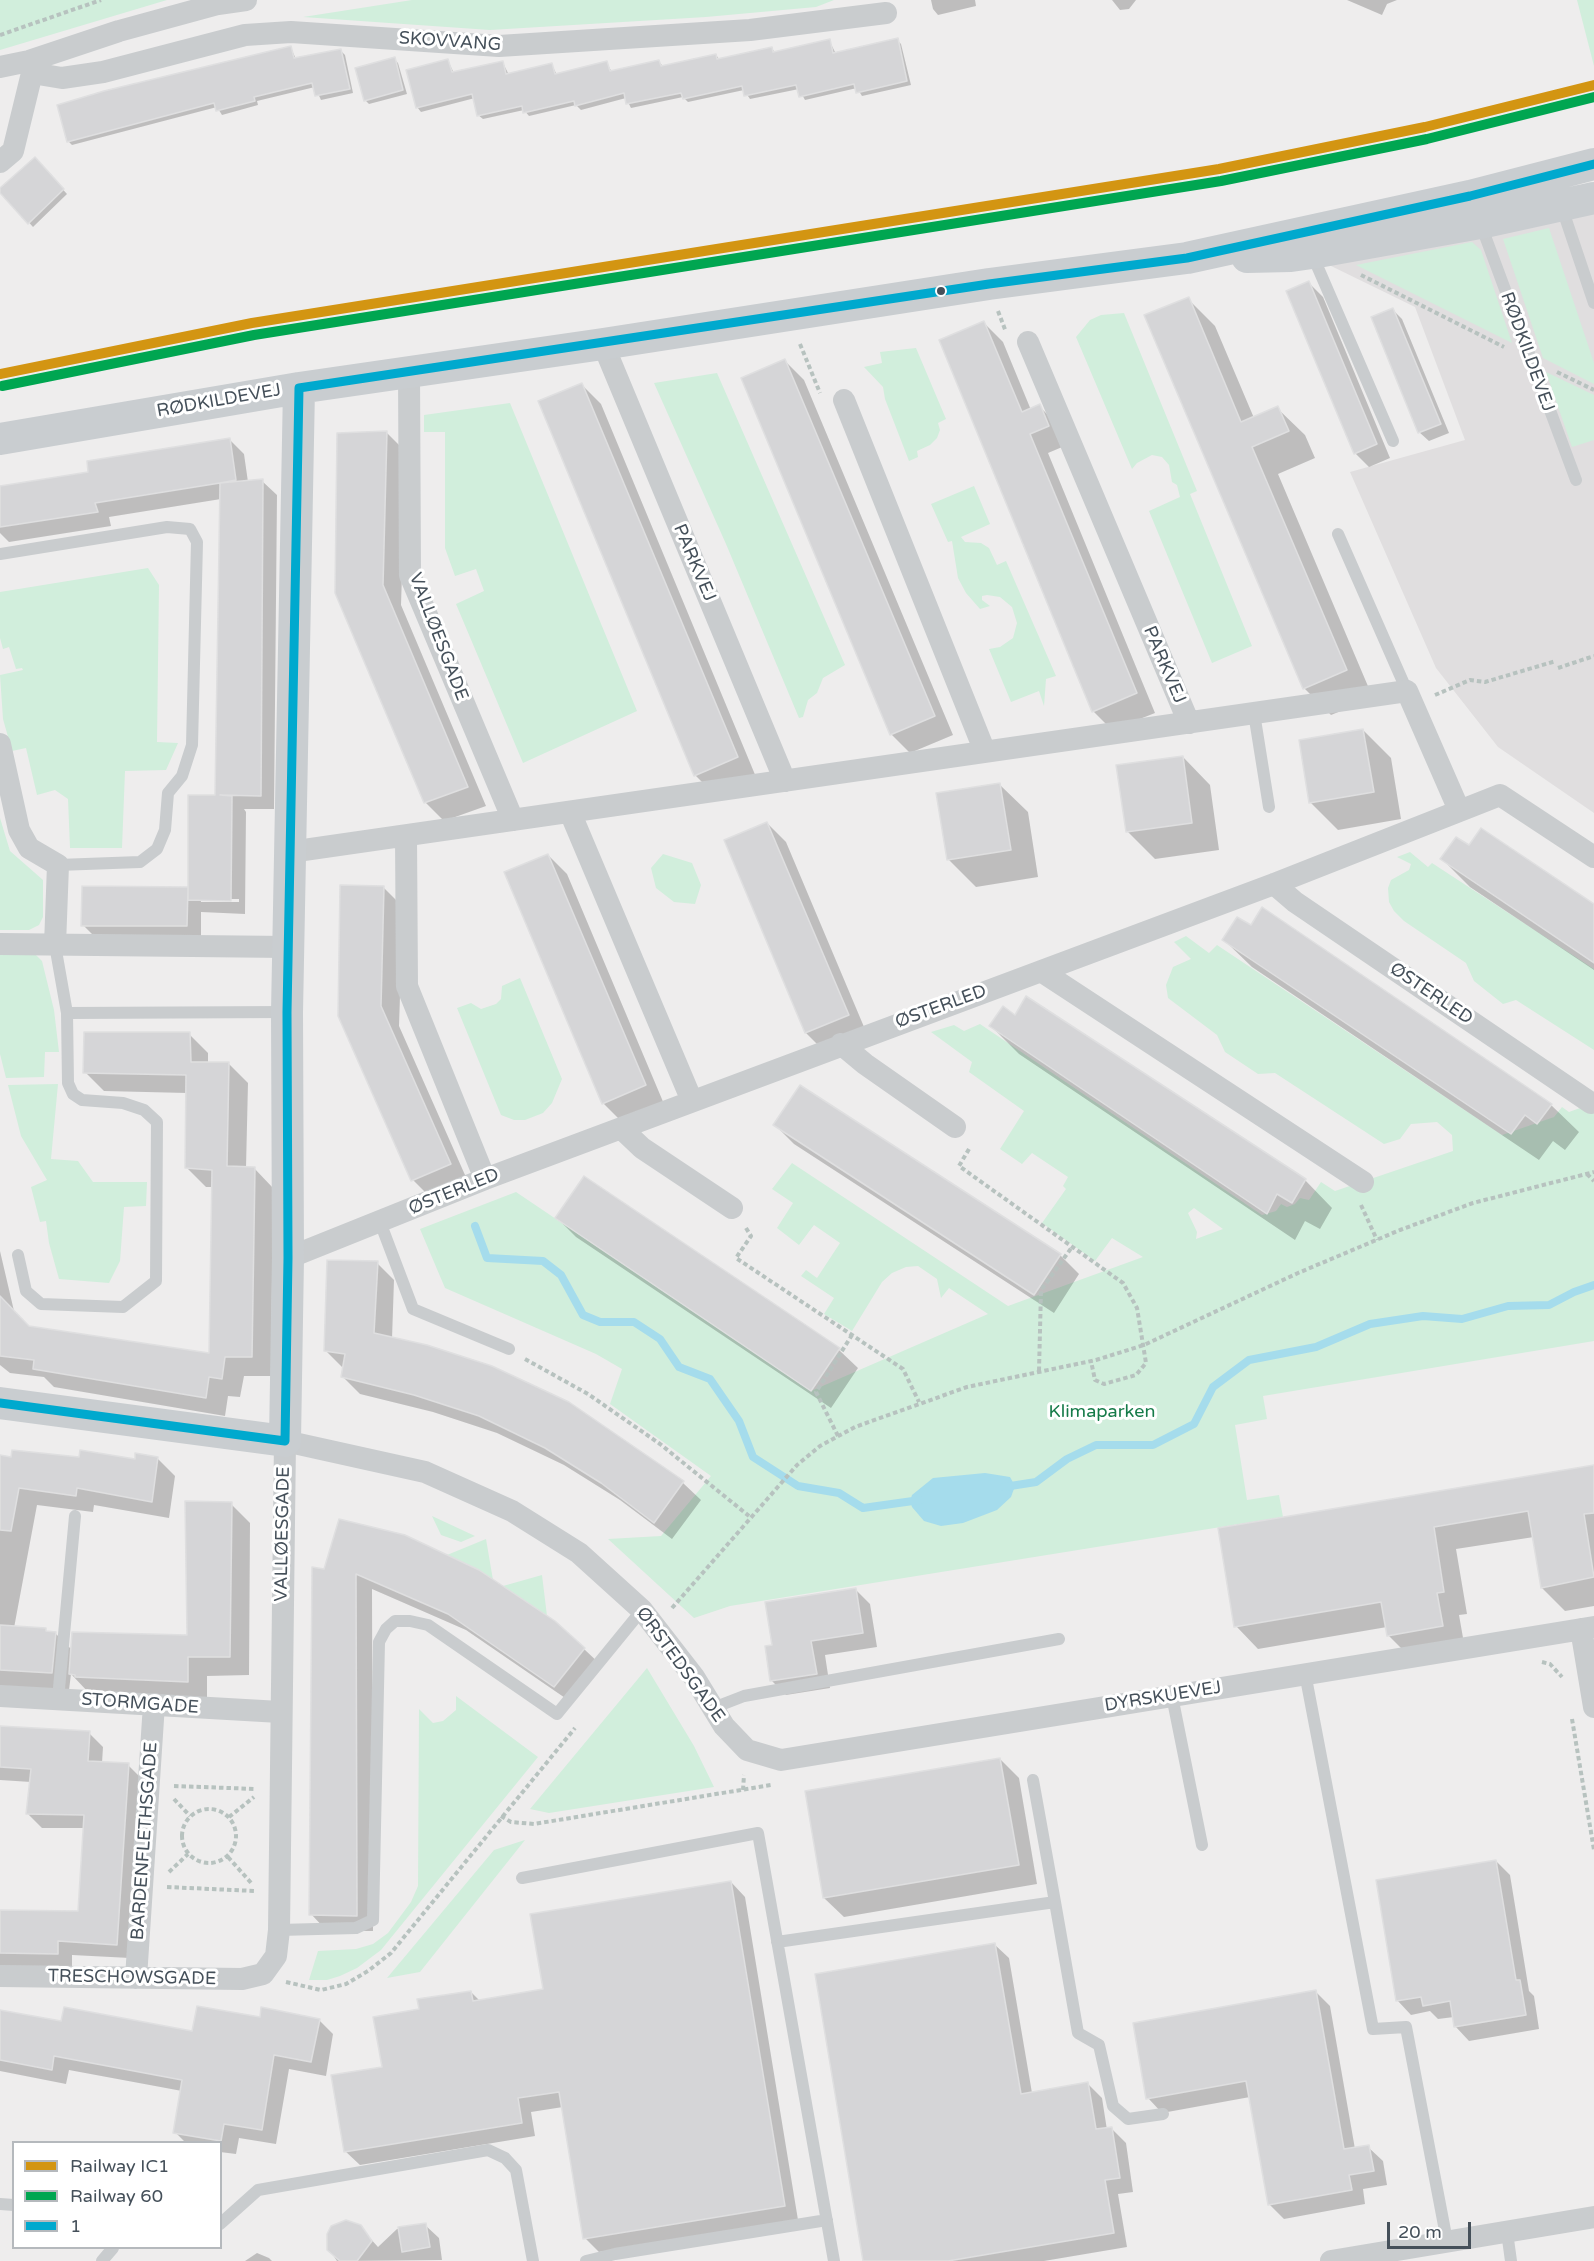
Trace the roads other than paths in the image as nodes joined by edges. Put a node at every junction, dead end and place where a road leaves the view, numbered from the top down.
1 (246, 0) edge
2 (886, 13) dead end
3 (0, 67) edge
4 (30, 67) junction
5 (0, 162) edge
6 (1594, 164) edge
7 (1556, 192) junction
8 (1594, 198) edge
9 (1475, 209) junction
10 (1312, 253) junction
11 (1186, 258) junction
12 (1594, 303) edge
13 (1028, 342) road end
14 (603, 345) junction
15 (409, 372) junction
16 (299, 387) junction
17 (844, 400) road end
18 (0, 439) edge
19 (1393, 441) dead end
20 (1576, 480) dead end
21 (1338, 534) dead end
22 (0, 554) edge
23 (1410, 698) junction
24 (1254, 713) junction
25 (1189, 723) junction
26 (0, 744) edge
27 (985, 752) junction
28 (785, 781) junction
29 (1269, 807) dead end
30 (1459, 810) junction
31 (570, 812) junction
32 (513, 820) junction
33 (406, 836) junction
34 (290, 852) junction
35 (1594, 857) edge
36 (58, 865) junction
37 (1274, 884) junction
38 (0, 944) edge
39 (55, 945) junction
40 (288, 946) junction
41 (1041, 971) junction
42 (287, 1012) junction
43 (67, 1013) junction
44 (841, 1044) junction
45 (692, 1101) junction
46 (1591, 1103) dead end
47 (955, 1126) road end
48 (622, 1129) junction
49 (485, 1179) junction
50 (1363, 1182) road end
51 (732, 1208) road end
52 (380, 1222) junction
53 (18, 1255) dead end
54 (288, 1258) junction
55 (509, 1350) road end
56 (0, 1403) edge
57 (285, 1441) junction
58 (75, 1516) dead end
59 (649, 1618) junction
60 (1587, 1628) edge
61 (1059, 1639) dead end
62 (1305, 1674) junction
63 (0, 1696) edge
64 (1172, 1696) junction
65 (58, 1699) junction
66 (154, 1704) junction
67 (1594, 1707) edge
68 (713, 1708) junction
69 (280, 1712) junction
70 (747, 1750) joint
71 (1033, 1780) dead end
72 (1202, 1845) dead end
73 (522, 1878) dead end
74 (1055, 1902) junction
75 (279, 1930) junction
76 (777, 1942) junction
77 (263, 1974) joint
78 (0, 1976) edge
79 (136, 1978) junction
80 (1163, 2114) dead end
81 (1594, 2217) edge
82 (827, 2220) junction
83 (222, 2222) edge
84 (1507, 2232) junction
85 (1447, 2241) junction
86 (111, 2249) edge
87 (102, 2261) edge
88 (533, 2261) edge
89 (586, 2261) edge
90 (834, 2261) edge
91 (1331, 2261) edge
92 (1510, 2261) edge

1 - 4 street
2 - 4 street, SKOVVANG
3 - 4 street
4 - 5 street
6 - 7 street, RØDKILDEVEJ
7 - 8 street, RØDKILDEVEJ
7 - 9 street, RØDKILDEVEJ
7 - 12 lane
9 - 10 street, RØDKILDEVEJ
9 - 11 street, RØDKILDEVEJ
9 - 20 lane, RØDKILDEVEJ
10 - 11 street, RØDKILDEVEJ
10 - 19 lane
11 - 14 street, RØDKILDEVEJ
13 - 25 street, PARKVEJ
14 - 15 street, RØDKILDEVEJ
14 - 28 street, PARKVEJ
15 - 16 street, RØDKILDEVEJ
15 - 32 street, VALLØESGADE
16 - 18 street, RØDKILDEVEJ
16 - 34 street, VALLØESGADE
17 - 27 street
21 - 23 lane
22 - 36 lane
23 - 24 street, PARKVEJ
23 - 30 street
24 - 25 street, PARKVEJ
24 - 29 lane
25 - 27 street, PARKVEJ
26 - 36 street
27 - 28 street, PARKVEJ
28 - 31 street, PARKVEJ
30 - 35 street, ØSTERLED
30 - 37 street, ØSTERLED
31 - 32 street, PARKVEJ
31 - 45 street
32 - 33 street, PARKVEJ
33 - 34 street, PARKVEJ
33 - 49 street
34 - 40 street, VALLØESGADE
36 - 39 street
37 - 41 street, ØSTERLED
37 - 46 street, ØSTERLED
38 - 39 street
39 - 40 street
39 - 43 lane
40 - 42 street, VALLØESGADE
41 - 44 street, ØSTERLED
41 - 50 street
42 - 43 lane
42 - 54 street, VALLØESGADE
43 - 53 lane
44 - 45 street, ØSTERLED
44 - 47 street
45 - 48 street, ØSTERLED
48 - 49 street, ØSTERLED
48 - 51 street
49 - 52 street, ØSTERLED
52 - 54 street, ØSTERLED
52 - 55 lane
54 - 57 street, VALLØESGADE
56 - 57 street, ØRSTEDSGADE
57 - 59 street, ØRSTEDSGADE
57 - 69 street, VALLØESGADE
58 - 65 lane
59 - 68 street, ØRSTEDSGADE
59 - 75 lane
60 - 62 street, DYRSKUEVEJ
60 - 67 street
61 - 68 lane
62 - 64 street, DYRSKUEVEJ
62 - 85 lane
63 - 65 street, STORMGADE
64 - 70 street, DYRSKUEVEJ
64 - 72 lane
65 - 66 street, STORMGADE
66 - 69 street, STORMGADE
66 - 79 street, BARDENFLETHSGADE
68 - 70 street, ØRSTEDSGADE
69 - 75 street, VALLØESGADE
71 - 74 lane
73 - 76 lane
74 - 76 lane
74 - 80 lane
75 - 77 street, VALLØESGADE
76 - 82 lane
77 - 79 street, TRESCHOWSGADE
78 - 79 street, TRESCHOWSGADE
81 - 84 street
82 - 89 lane
82 - 90 lane
83 - 88 lane
84 - 85 street
84 - 92 lane
85 - 91 street
86 - 87 lane

